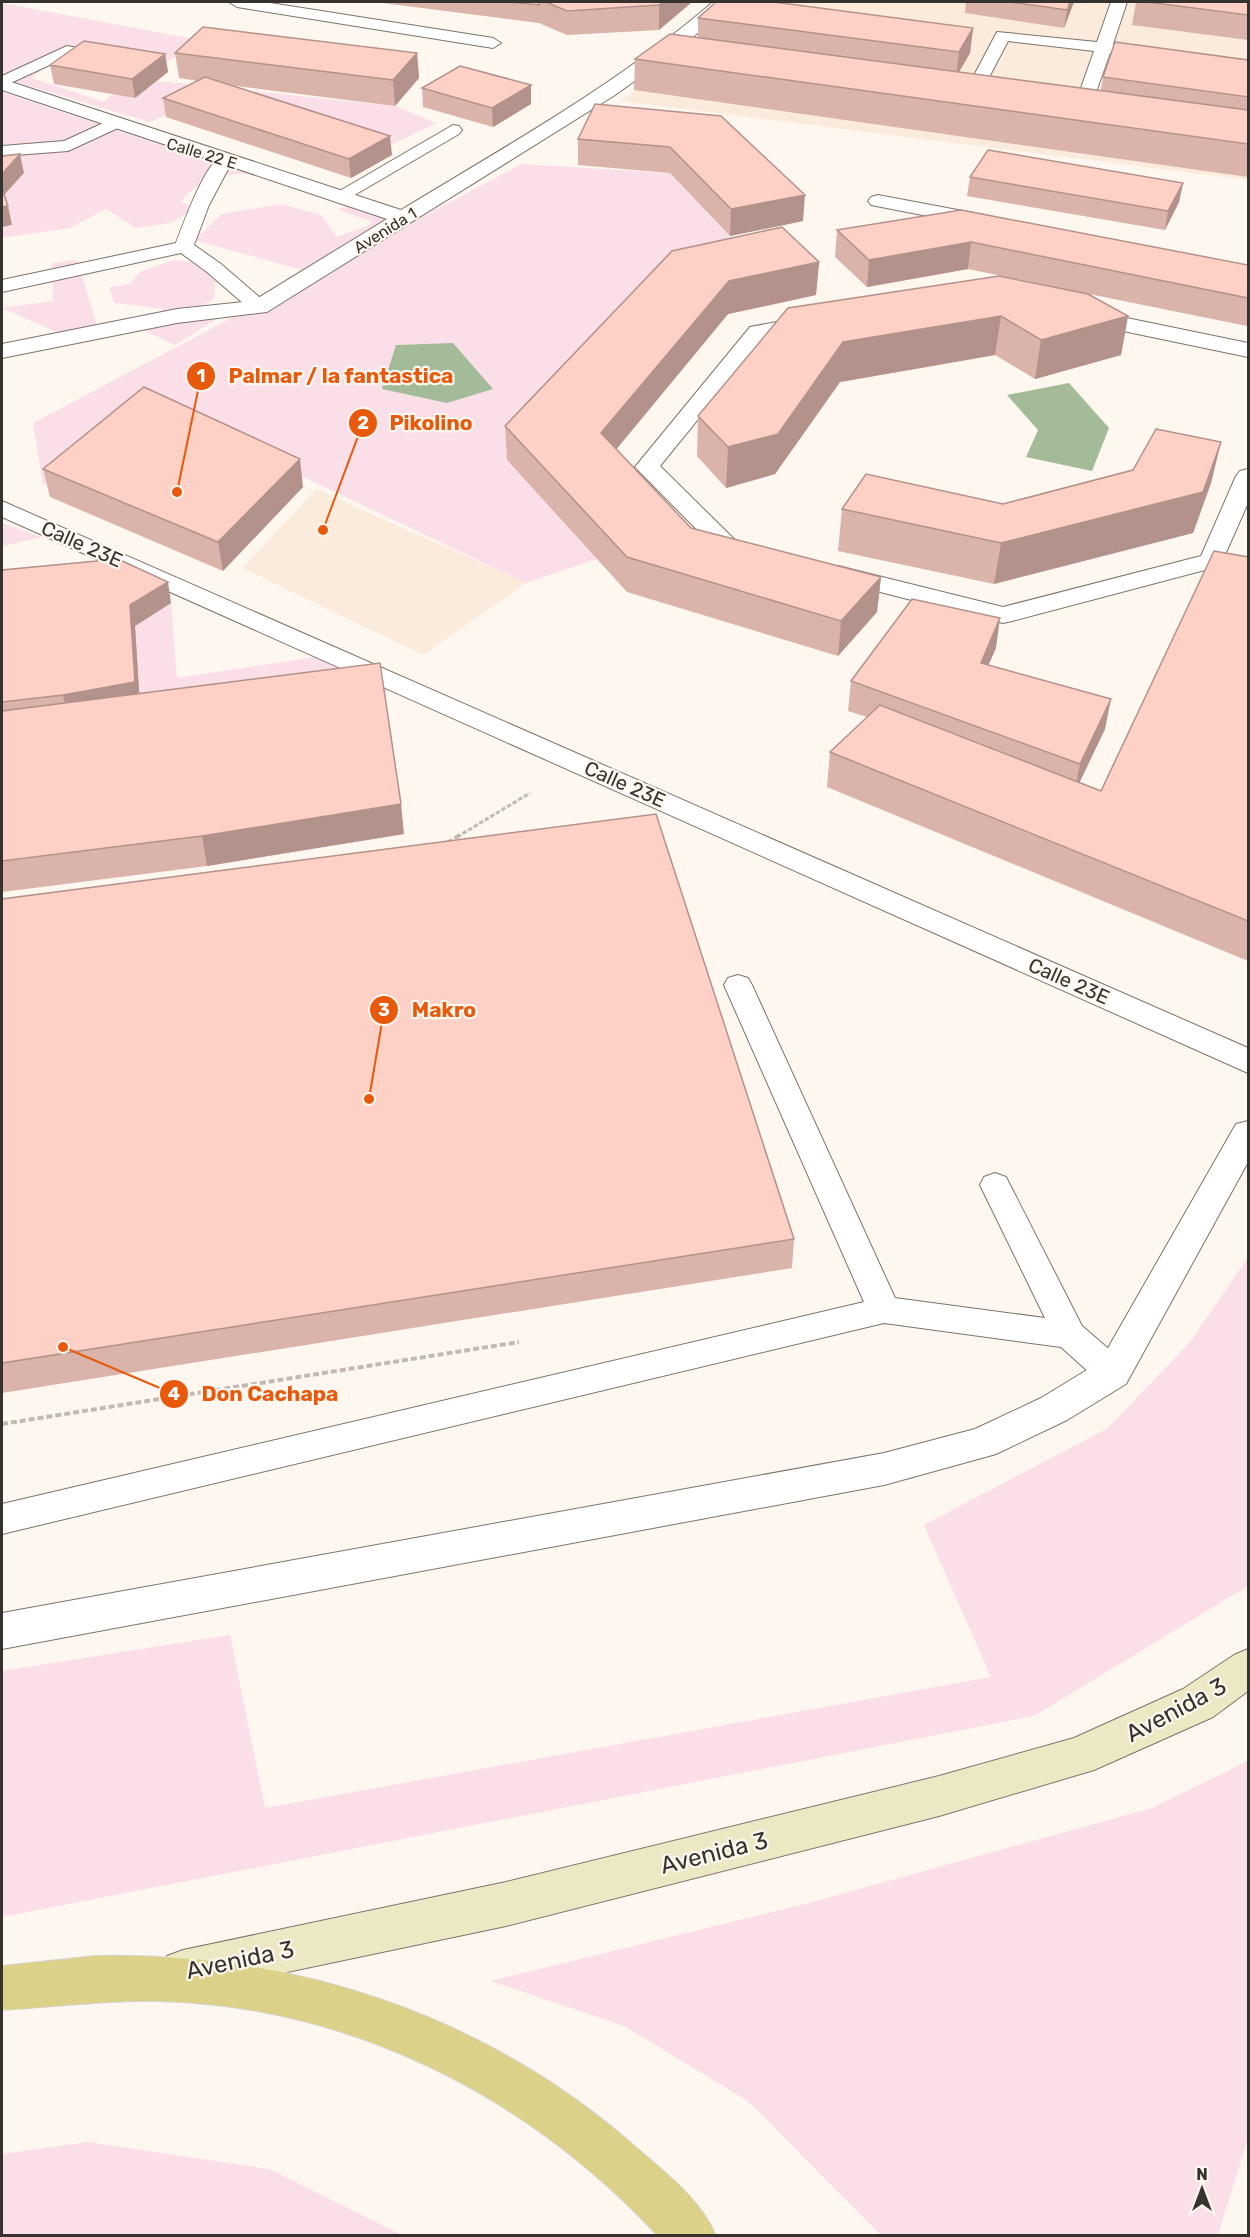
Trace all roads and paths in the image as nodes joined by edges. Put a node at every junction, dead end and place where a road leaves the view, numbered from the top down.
1 (237, 2) edge
2 (723, 2) edge
3 (1119, 2) edge
4 (494, 43) dead end
5 (1103, 48) junction
6 (1170, 56) edge
7 (122, 61) edge
8 (979, 81) edge
9 (2, 83) edge
10 (1085, 102) edge
11 (112, 124) junction
12 (453, 130) dead end
13 (2, 151) edge
14 (224, 160) junction
15 (340, 196) junction
16 (878, 201) dead end
17 (404, 218) junction
18 (1006, 225) edge
19 (184, 247) junction
20 (2, 286) edge
21 (259, 307) junction
22 (1061, 311) edge
23 (839, 318) edge
24 (1248, 350) edge
25 (2, 351) edge
26 (1248, 476) edge
27 (2, 508) edge
28 (773, 558) edge
29 (819, 569) edge
30 (579, 764) junction
31 (444, 844) edge
32 (738, 986) dead end
33 (1248, 1060) edge
34 (1248, 1134) edge
35 (995, 1185) dead end
36 (884, 1310) junction
37 (1070, 1335) junction
38 (521, 1342) dead end
39 (1113, 1374) junction
40 (2, 1424) edge
41 (2, 1519) edge
42 (2, 1631) edge
43 (1248, 1668) edge
44 (158, 1978) junction
45 (2, 1988) edge
46 (692, 2235) edge

1 - 4 lane
2 - 17 street, Avenida 1
3 - 5 lane
5 - 6 lane
5 - 8 lane
5 - 10 lane
7 - 9 lane
9 - 11 street, Calle 22 E
11 - 13 lane
11 - 14 street, Calle 22 E
12 - 15 lane
14 - 15 street, Calle 22 E
14 - 19 lane
15 - 17 street, Calle 22 E
16 - 18 street
17 - 21 street, Avenida 1
19 - 20 lane
19 - 21 lane
21 - 25 street, Avenida 1
22 - 24 street
23 - 28 street
26 - 29 street
27 - 30 street, Calle 23E
30 - 31 path
30 - 33 street, Calle 23E
32 - 36 lane
34 - 39 street
35 - 37 lane
36 - 37 lane
36 - 41 lane
37 - 39 lane
38 - 40 path
39 - 42 street
43 - 44 main road, Avenida 3
44 - 45 main road
44 - 46 main road

